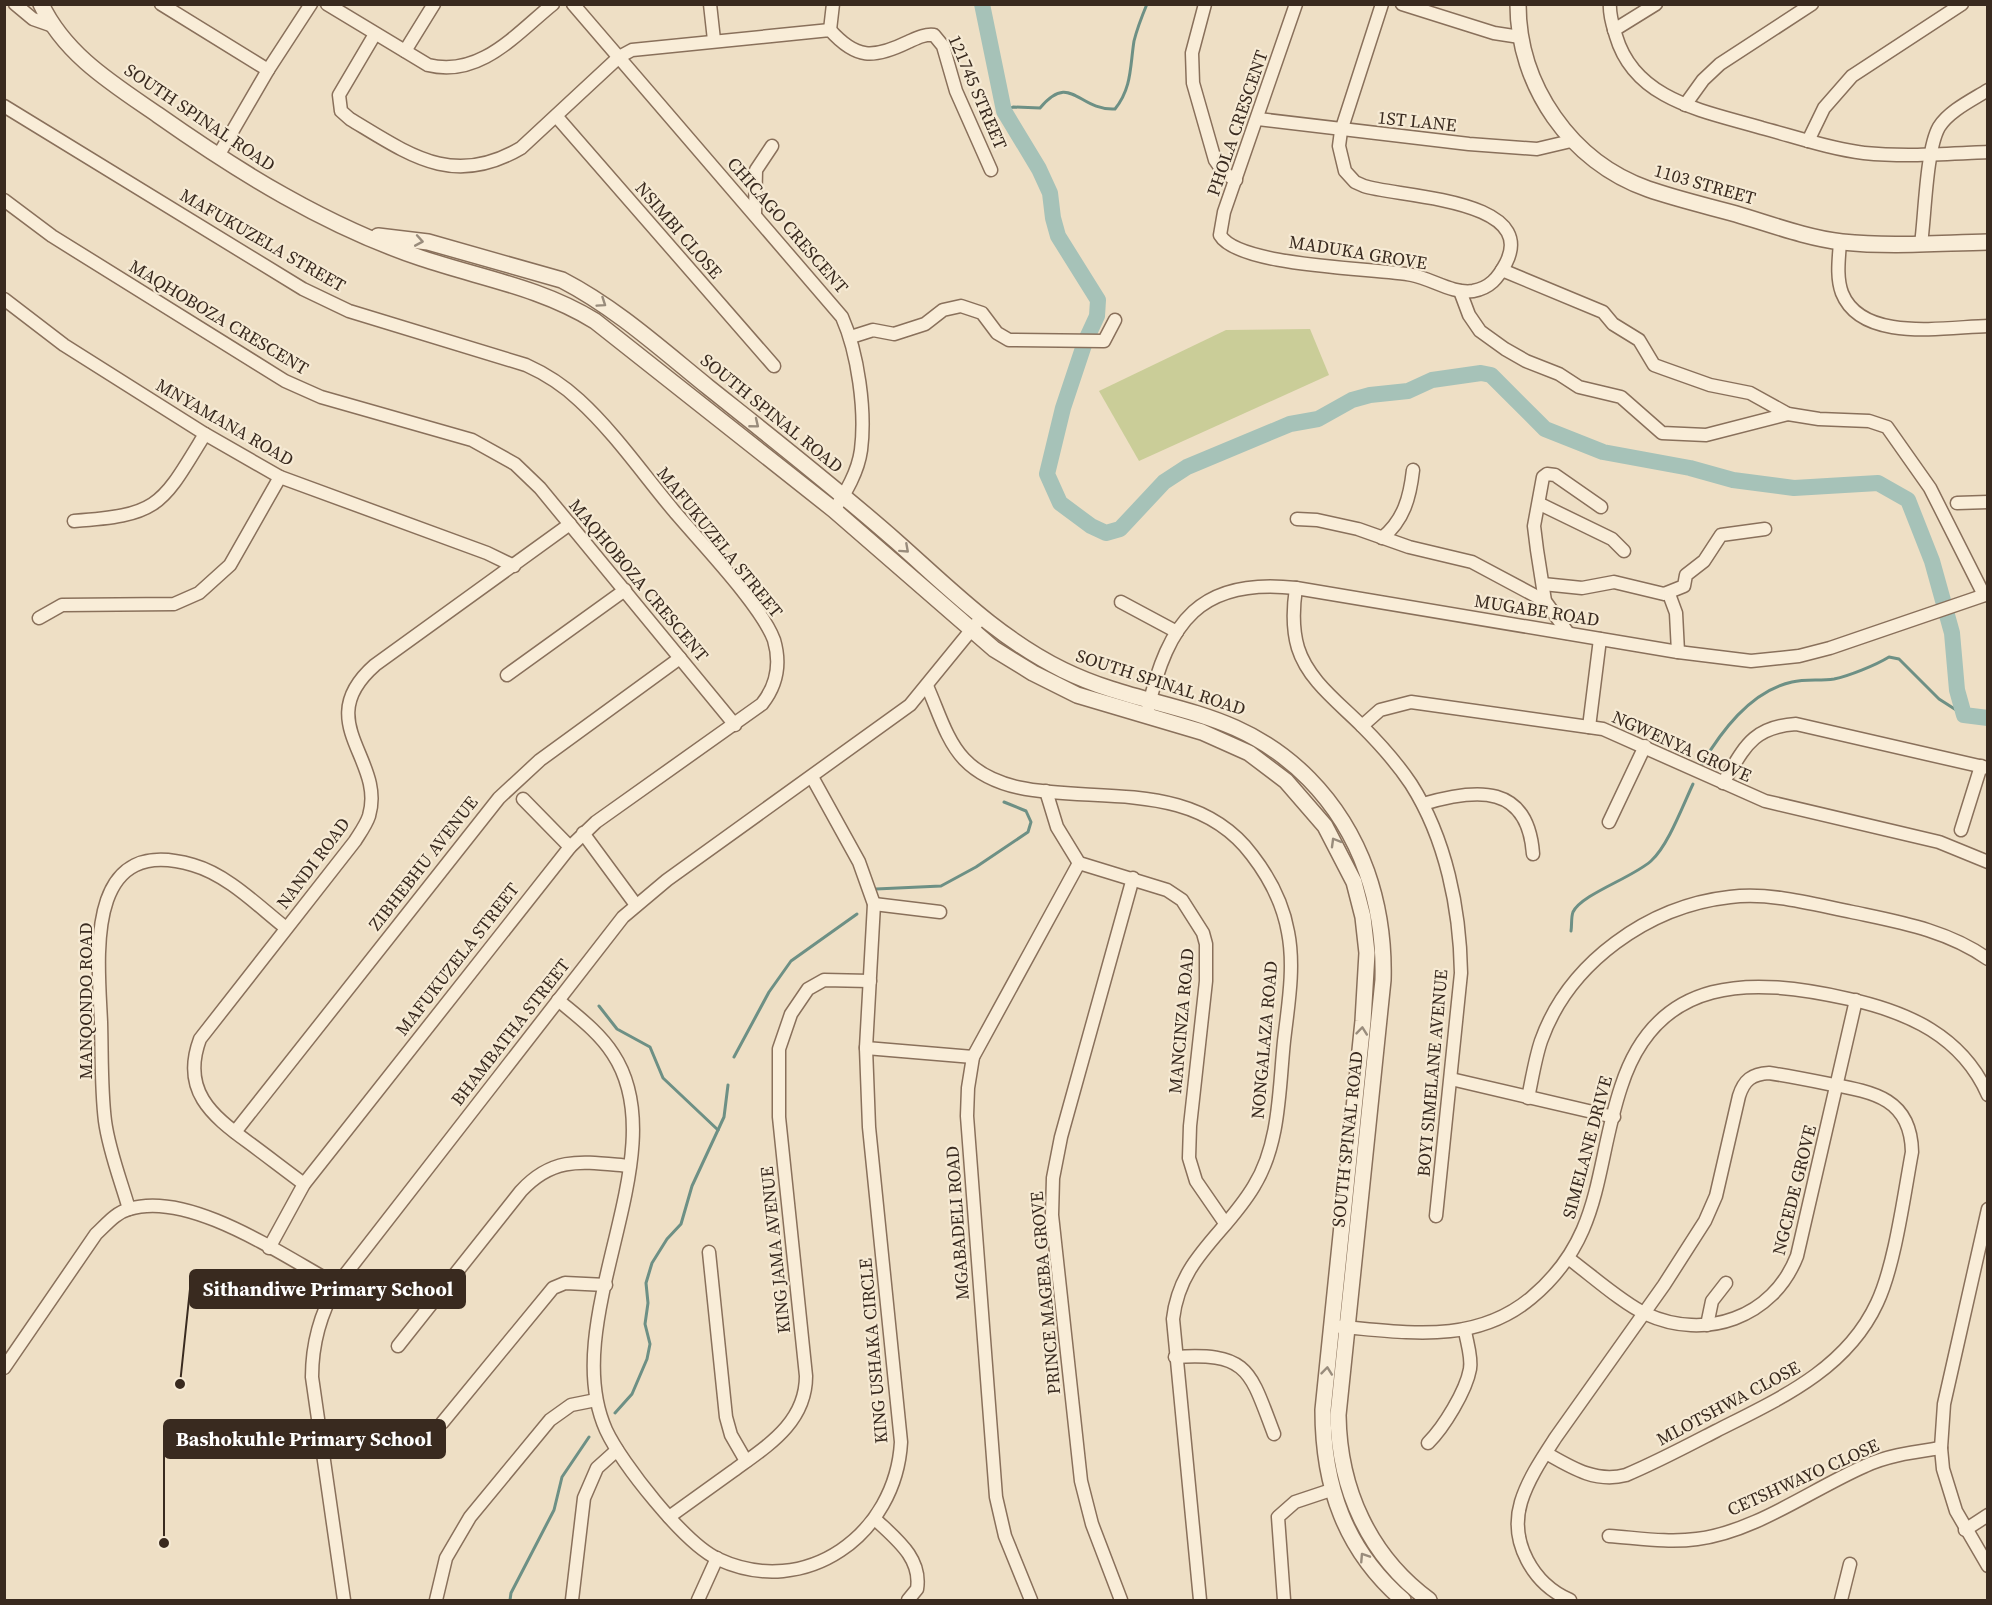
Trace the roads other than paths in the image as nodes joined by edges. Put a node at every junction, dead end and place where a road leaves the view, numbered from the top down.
1 (15, 4) edge
2 (41, 4) edge
3 (161, 4) edge
4 (311, 4) edge
5 (327, 4) edge
6 (434, 4) edge
7 (554, 4) edge
8 (573, 4) edge
9 (710, 4) edge
10 (833, 4) edge
11 (1205, 4) edge
12 (1296, 4) edge
13 (1382, 4) edge
14 (1402, 4) edge
15 (1518, 4) edge
16 (1610, 4) edge
17 (1656, 4) edge
18 (1812, 4) edge
19 (1962, 4) edge
20 (53, 26) junction
21 (830, 30) junction
22 (1614, 30) junction
23 (375, 34) junction
24 (1520, 37) junction
25 (714, 40) junction
26 (405, 51) junction
27 (619, 57) junction
28 (268, 70) junction
29 (1988, 90) edge
30 (1685, 105) junction
31 (4, 106) edge
32 (557, 117) junction
33 (1258, 118) junction
34 (1341, 131) junction
35 (1571, 141) junction
36 (1808, 141) junction
37 (772, 146) dead end
38 (1988, 152) edge
39 (1932, 154) junction
40 (218, 156) junction
41 (991, 170) dead end
42 (1236, 180) junction
43 (4, 201) edge
44 (755, 213) junction
45 (360, 234) junction
46 (1840, 242) junction
47 (1988, 242) edge
48 (1921, 244) junction
49 (1234, 248) joint
50 (1503, 270) junction
51 (1460, 291) junction
52 (4, 299) edge
53 (1115, 320) dead end
54 (1988, 326) edge
55 (850, 337) junction
56 (774, 366) dead end
57 (1788, 414) junction
58 (204, 434) junction
59 (1413, 470) dead end
60 (280, 477) junction
61 (843, 496) junction
62 (1988, 502) edge
63 (1957, 503) dead end
64 (1540, 504) junction
65 (1601, 507) dead end
66 (834, 510) junction
67 (1297, 519) dead end
68 (74, 521) dead end
69 (570, 525) junction
70 (1765, 529) dead end
71 (1382, 537) junction
72 (1624, 551) dead end
73 (514, 566) junction
74 (1543, 584) junction
75 (1296, 588) junction
76 (625, 590) junction
77 (1669, 594) junction
78 (1986, 595) edge
79 (1545, 601) junction
80 (1121, 602) dead end
81 (39, 618) dead end
82 (976, 625) junction
83 (1177, 632) junction
84 (1568, 633) junction
85 (1600, 639) junction
86 (1678, 652) junction
87 (680, 658) junction
88 (507, 675) dead end
89 (927, 686) junction
90 (1150, 701) junction
91 (1147, 716) junction
92 (735, 725) junction
93 (1362, 726) junction
94 (1589, 727) junction
95 (1645, 747) junction
96 (1984, 767) edge
97 (812, 777) junction
98 (1723, 783) junction
99 (1046, 791) junction
100 (524, 799) dead end
101 (1423, 804) junction
102 (1609, 822) dead end
103 (1961, 830) dead end
104 (583, 833) junction
105 (570, 847) junction
106 (1533, 854) dead end
107 (1988, 862) edge
108 (1079, 863) junction
109 (1133, 878) junction
110 (874, 904) junction
111 (636, 905) junction
112 (940, 912) dead end
113 (286, 928) junction
114 (1988, 959) edge
115 (870, 981) junction
116 (558, 1000) junction
117 (1856, 1000) junction
118 (866, 1048) junction
119 (973, 1057) junction
120 (1451, 1079) junction
121 (1838, 1086) junction
122 (1988, 1095) edge
123 (1528, 1098) junction
124 (1614, 1116) junction
125 (235, 1132) junction
126 (629, 1166) junction
127 (304, 1185) junction
128 (129, 1209) junction
129 (1988, 1209) edge
130 (1436, 1216) dead end
131 (1225, 1223) junction
132 (269, 1248) junction
133 (709, 1252) dead end
134 (1568, 1258) junction
135 (1726, 1283) dead end
136 (337, 1285) junction
137 (606, 1285) junction
138 (1644, 1313) junction
139 (1707, 1325) junction
140 (1331, 1326) junction
141 (1347, 1328) junction
142 (1465, 1331) junction
143 (398, 1346) dead end
144 (1175, 1357) junction
145 (4, 1368) edge
146 (596, 1400) junction
147 (442, 1423) dead end
148 (1274, 1434) dead end
149 (1428, 1443) dead end
150 (1941, 1448) junction
151 (617, 1450) junction
152 (1546, 1453) junction
153 (746, 1461) junction
154 (1331, 1490) junction
155 (1988, 1515) edge
156 (669, 1517) junction
157 (875, 1519) junction
158 (1965, 1530) junction
159 (1609, 1536) dead end
160 (717, 1558) junction
161 (1850, 1564) dead end
162 (1988, 1566) edge
163 (919, 1595) edge
164 (344, 1600) edge
165 (436, 1600) edge
166 (572, 1600) edge
167 (698, 1600) edge
168 (908, 1600) edge
169 (1031, 1600) edge
170 (1121, 1600) edge
171 (1200, 1600) edge
172 (1277, 1600) edge
173 (1284, 1600) edge
174 (1403, 1600) edge
175 (1429, 1600) edge
176 (1570, 1600) edge
177 (1841, 1600) edge

1 - 20 street
2 - 20 street, SOUTH SPINAL ROAD
3 - 28 street
4 - 28 street
5 - 23 street
6 - 26 street
7 - 26 street
8 - 27 street, CHICAGO CRESCENT
9 - 25 street
10 - 21 street
11 - 42 street
12 - 33 street, PHOLA CRESCENT
13 - 34 street
14 - 24 street
15 - 24 street, 1103 STREET
16 - 22 street
17 - 22 street
18 - 30 street
19 - 36 street
20 - 40 street, SOUTH SPINAL ROAD
21 - 25 street
21 - 41 street, 121745 STREET
22 - 30 street
23 - 26 street
23 - 32 street
24 - 35 street, 1103 STREET
25 - 27 street
27 - 32 street
27 - 44 street, CHICAGO CRESCENT
28 - 40 street
29 - 39 street
30 - 36 street
31 - 92 street, MAFUKUZELA STREET
32 - 56 street, NSIMBI CLOSE
33 - 34 street, 1ST LANE
33 - 42 street, PHOLA CRESCENT
34 - 35 street, 1ST LANE
34 - 50 street
35 - 46 street, 1103 STREET
36 - 39 street
37 - 44 street
38 - 39 street
39 - 48 street
40 - 45 street, SOUTH SPINAL ROAD
42 - 49 street, PHOLA CRESCENT
43 - 69 street, MAQHOBOZA CRESCENT
44 - 55 street, CHICAGO CRESCENT
45 -> 61 street, SOUTH SPINAL ROAD
45 - 66 street, SOUTH SPINAL ROAD
46 - 48 street, 1103 STREET
46 - 54 street
47 - 48 street, 1103 STREET
49 - 51 street, MADUKA GROVE
50 - 51 street, MADUKA GROVE
50 - 57 street
51 - 57 street
52 - 58 street, MNYAMANA ROAD
53 - 55 street
55 - 61 street, CHICAGO CRESCENT
57 - 78 street
58 - 60 street, MNYAMANA ROAD
58 - 68 street
59 - 71 street
60 - 73 street, MNYAMANA ROAD
60 - 81 street
61 - 66 street, CHICAGO CRESCENT
61 -> 82 street, SOUTH SPINAL ROAD
62 - 63 street
64 - 65 street
64 - 72 street
64 - 74 street
66 - 82 street, SOUTH SPINAL ROAD
67 - 71 street
69 - 73 street, NANDI ROAD
69 - 76 street, MAQHOBOZA CRESCENT
70 - 77 street
71 - 79 street
73 - 113 street, NANDI ROAD
74 - 77 street
74 - 79 street
75 - 83 street, MUGABE ROAD
75 - 84 street, MUGABE ROAD
75 - 93 street, BOYI SIMELANE AVENUE
76 - 87 street, MAQHOBOZA CRESCENT
76 - 88 street
77 - 86 street
78 - 86 street, MUGABE ROAD
79 - 84 street
80 - 83 street
82 - 89 street, BHAMBATHA STREET
82 - 90 street, SOUTH SPINAL ROAD
82 - 91 street, SOUTH SPINAL ROAD
83 - 90 street, MUGABE ROAD
84 - 85 street, MUGABE ROAD
85 - 86 street, MUGABE ROAD
85 - 94 street
87 - 92 street, MAQHOBOZA CRESCENT
87 - 125 street, ZIBHEBHU AVENUE
89 - 97 street, BHAMBATHA STREET
89 - 99 street, NONGALAZA ROAD
90 - 91 street, MUGABE ROAD
90 - 141 street, SOUTH SPINAL ROAD
140 -> 91 street, SOUTH SPINAL ROAD
92 - 104 street, MAFUKUZELA STREET
93 - 94 street, NGWENYA GROVE
93 - 101 street, BOYI SIMELANE AVENUE
94 - 95 street, NGWENYA GROVE
95 - 98 street, NGWENYA GROVE
95 - 102 street
96 - 98 street
96 - 103 street
97 - 110 street, KING USHAKA CIRCLE
97 - 111 street, BHAMBATHA STREET
98 - 107 street, NGWENYA GROVE
99 - 108 street
99 - 131 street, NONGALAZA ROAD
100 - 105 street
101 - 106 street
101 - 120 street, BOYI SIMELANE AVENUE
104 - 105 street, MAFUKUZELA STREET
104 - 111 street
105 - 127 street, MAFUKUZELA STREET
108 - 109 street, MANCINZA ROAD
108 - 119 street, MGABADELI ROAD
109 - 131 street, MANCINZA ROAD
109 - 170 street, PRINCE MAGEBA GROVE
110 - 112 street
110 - 115 street, KING USHAKA CIRCLE
111 - 116 street, BHAMBATHA STREET
113 - 125 street, NANDI ROAD
113 - 128 street, MANQONDO ROAD
114 - 123 street
115 - 118 street, KING USHAKA CIRCLE
115 - 153 street, KING JAMA AVENUE
116 - 126 street, KING USHAKA CIRCLE
116 - 136 street, BHAMBATHA STREET
117 - 121 street, NGCEDE GROVE
117 - 122 street, SIMELANE DRIVE
117 - 124 street, SIMELANE DRIVE
118 - 119 street
118 - 157 street, KING USHAKA CIRCLE
119 - 169 street, MGABADELI ROAD
120 - 123 street
120 - 130 street, BOYI SIMELANE AVENUE
121 - 138 street, MLOTSHWA CLOSE
121 - 139 street, NGCEDE GROVE
121 - 152 street, MLOTSHWA CLOSE
123 - 124 street
124 - 134 street, SIMELANE DRIVE
125 - 127 street, NANDI ROAD
126 - 137 street, KING USHAKA CIRCLE
126 - 143 street
127 - 132 street, MAFUKUZELA STREET
128 - 132 street
128 - 145 street
129 - 150 street
131 - 144 street, NONGALAZA ROAD
132 - 136 street
133 - 153 street
134 - 138 street, NGCEDE GROVE
134 - 142 street, SIMELANE DRIVE
135 - 139 street
136 - 164 street, BHAMBATHA STREET
137 - 146 street, KING USHAKA CIRCLE
137 - 147 street
138 - 139 street, NGCEDE GROVE
138 - 152 street
140 - 141 street, SIMELANE DRIVE
154 -> 140 street, SOUTH SPINAL ROAD
141 - 142 street, SIMELANE DRIVE
141 - 175 street, SOUTH SPINAL ROAD
142 - 149 street
144 - 148 street
144 - 171 street, NONGALAZA ROAD
146 - 151 street, KING USHAKA CIRCLE
146 - 165 street
150 - 158 street
150 - 159 street, CETSHWAYO CLOSE
151 - 156 street, KING USHAKA CIRCLE
151 - 166 street
152 - 176 street
153 - 156 street, KING JAMA AVENUE
154 - 173 street
174 -> 154 street, SOUTH SPINAL ROAD
155 - 158 street
156 - 160 street, KING USHAKA CIRCLE
157 - 160 street, KING USHAKA CIRCLE
157 - 163 street
158 - 162 street
160 - 167 street
161 - 177 street
163 - 168 street
172 - 173 street

